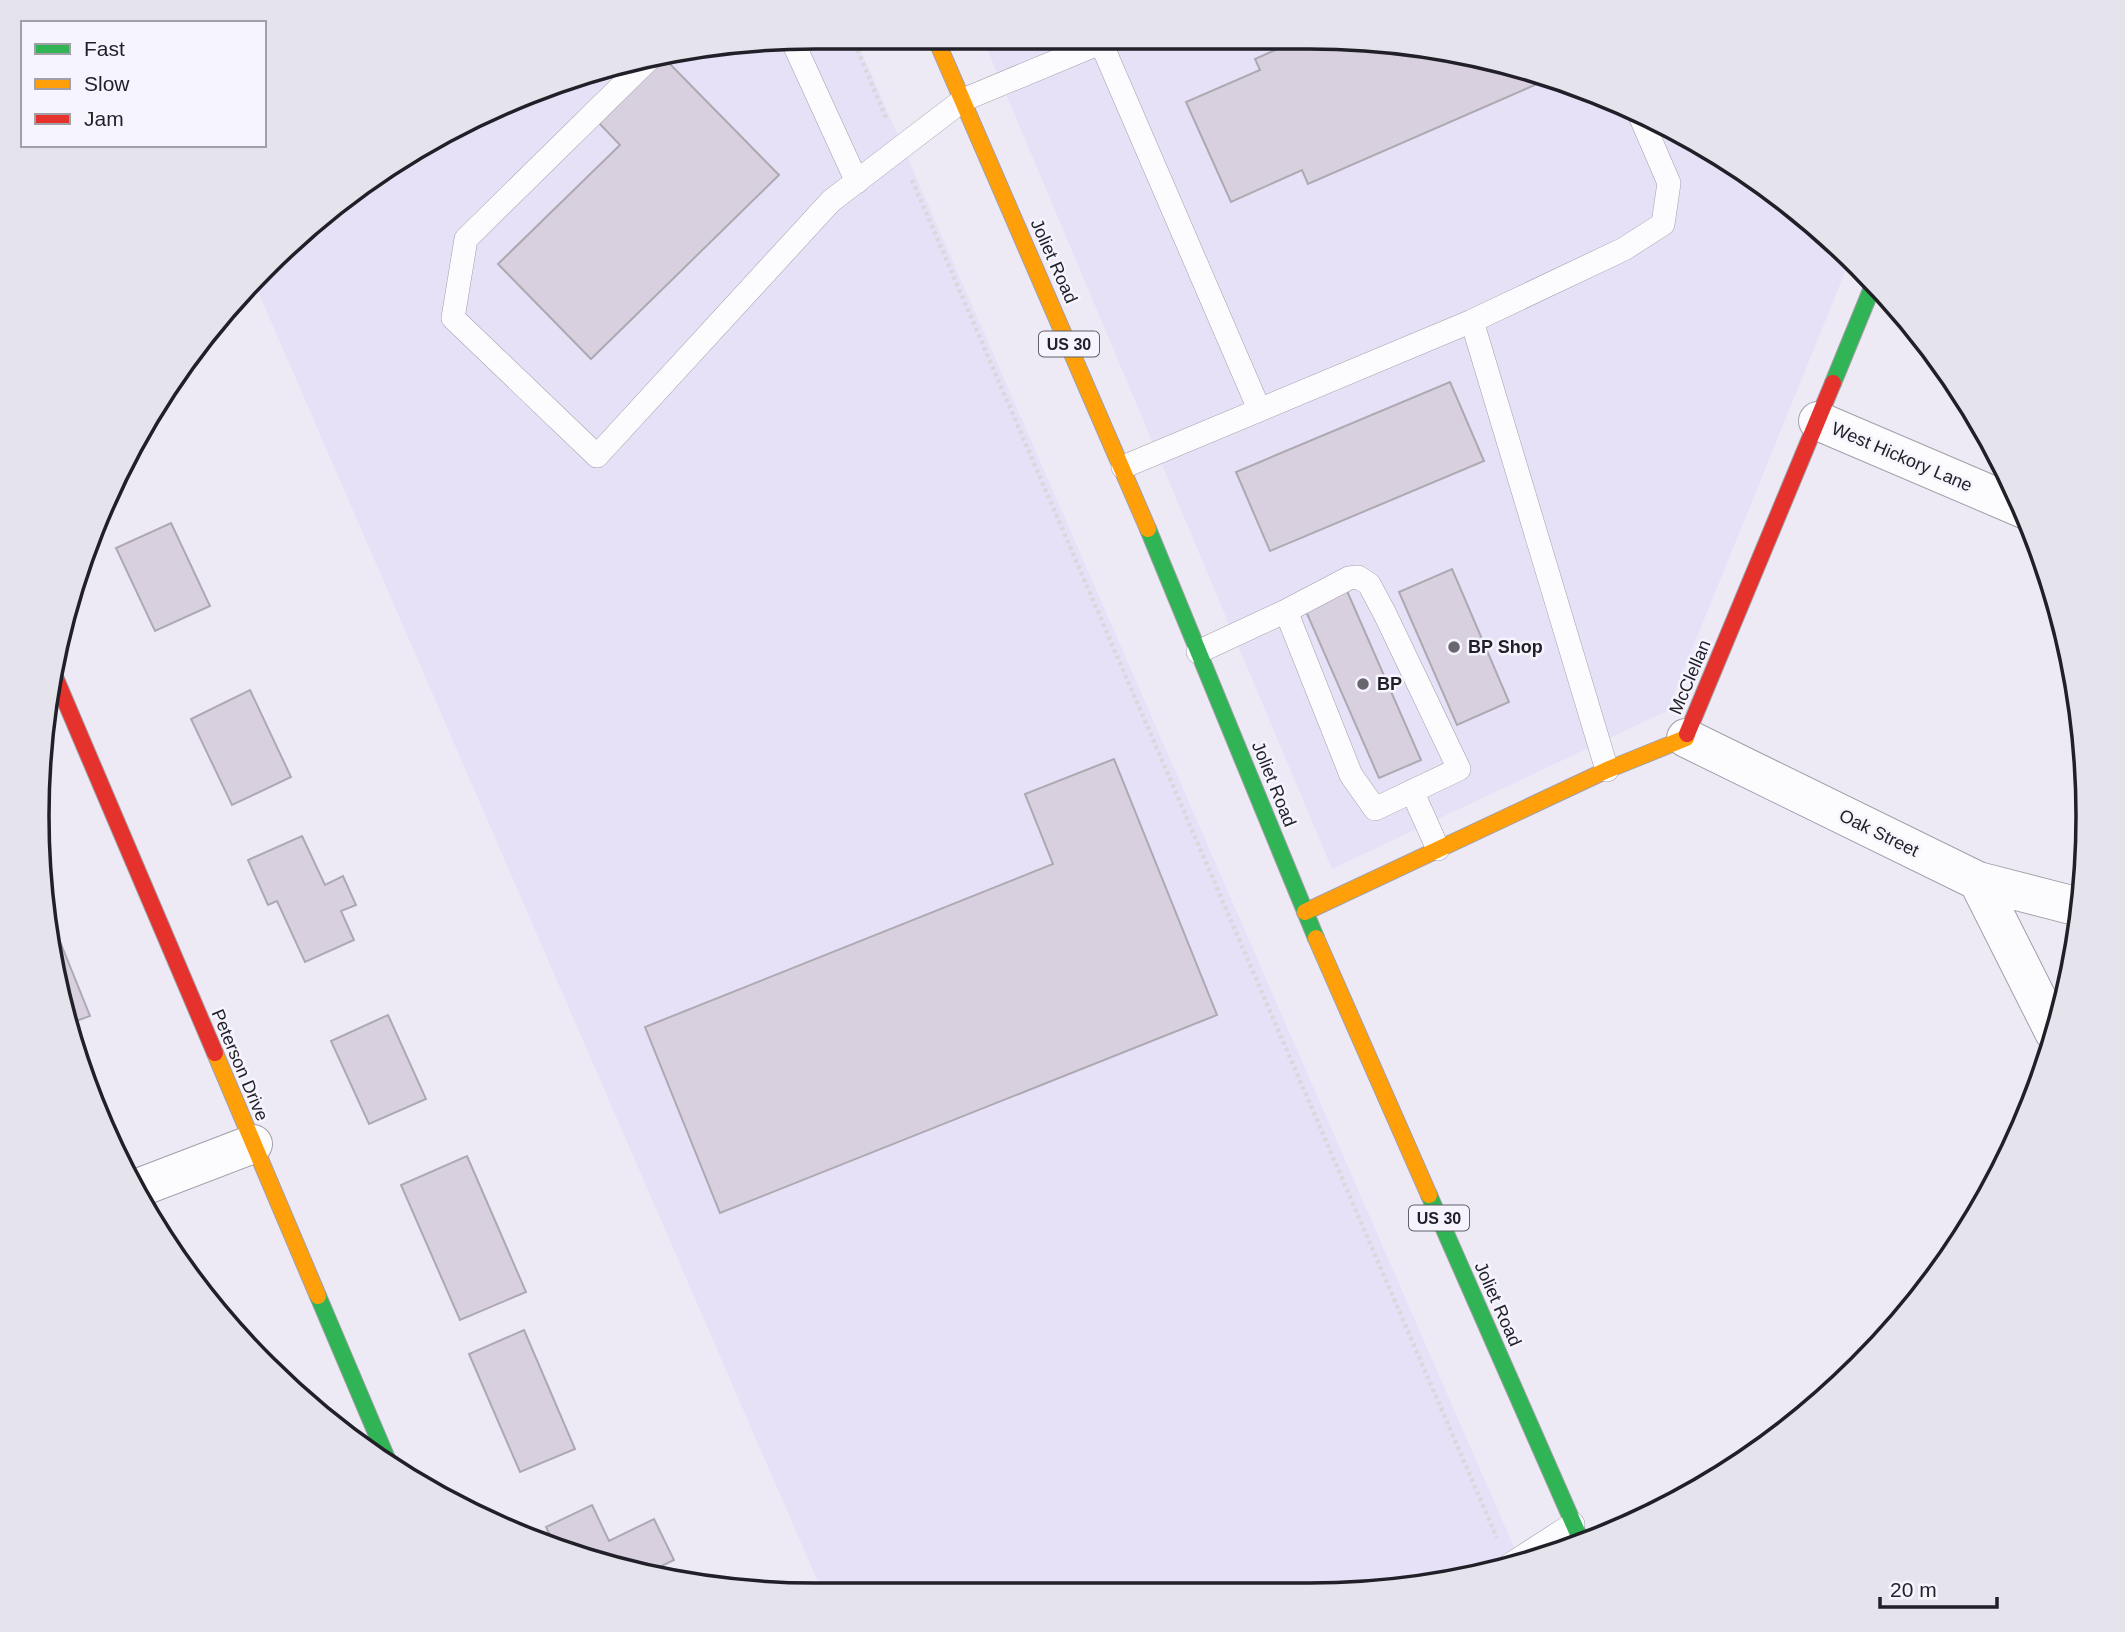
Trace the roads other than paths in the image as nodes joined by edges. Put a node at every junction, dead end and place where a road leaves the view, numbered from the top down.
1 (940, 49) edge
2 (1081, 49) edge
3 (1108, 49) edge
4 (796, 50) edge
5 (637, 70) edge
6 (962, 100) junction
7 (1645, 126) edge
8 (857, 182) junction
9 (1870, 293) edge
10 (1472, 321) junction
11 (1259, 410) junction
12 (1818, 421) junction
13 (1122, 467) junction
14 (2009, 503) edge
15 (1286, 611) junction
16 (1198, 652) junction
17 (60, 689) edge
18 (1686, 738) junction
19 (1607, 771) junction
20 (1412, 791) junction
21 (1438, 849) junction
22 (1978, 881) junction
23 (2070, 905) edge
24 (1305, 912) junction
25 (2048, 1021) edge
26 (253, 1144) junction
27 (145, 1185) edge
28 (383, 1449) edge
29 (1578, 1533) edge

1 - 6 street, Joliet Road / US 30
2 - 6 lane
3 - 11 lane
4 - 8 lane
5 - 8 lane
6 - 8 lane
6 - 13 street, Joliet Road / US 30
7 - 10 lane
9 - 12 street, McClellan
10 - 11 lane
10 - 19 lane
11 - 13 lane
12 - 14 street, West Hickory Lane
12 - 18 street, McClellan
13 - 16 street, Joliet Road / US 30
15 - 16 lane
15 - 20 lane
15 - 20 lane
16 - 24 street, Joliet Road / US 30
17 - 26 street, Peterson Drive
18 - 19 street, McClellan
18 - 22 street, Oak Street
19 - 21 street, McClellan
20 - 21 lane
21 - 24 street, McClellan
22 - 23 street, Oak Street
22 - 25 street
24 - 29 street, Joliet Road / US 30
26 - 27 street
26 - 28 street, Peterson Drive

